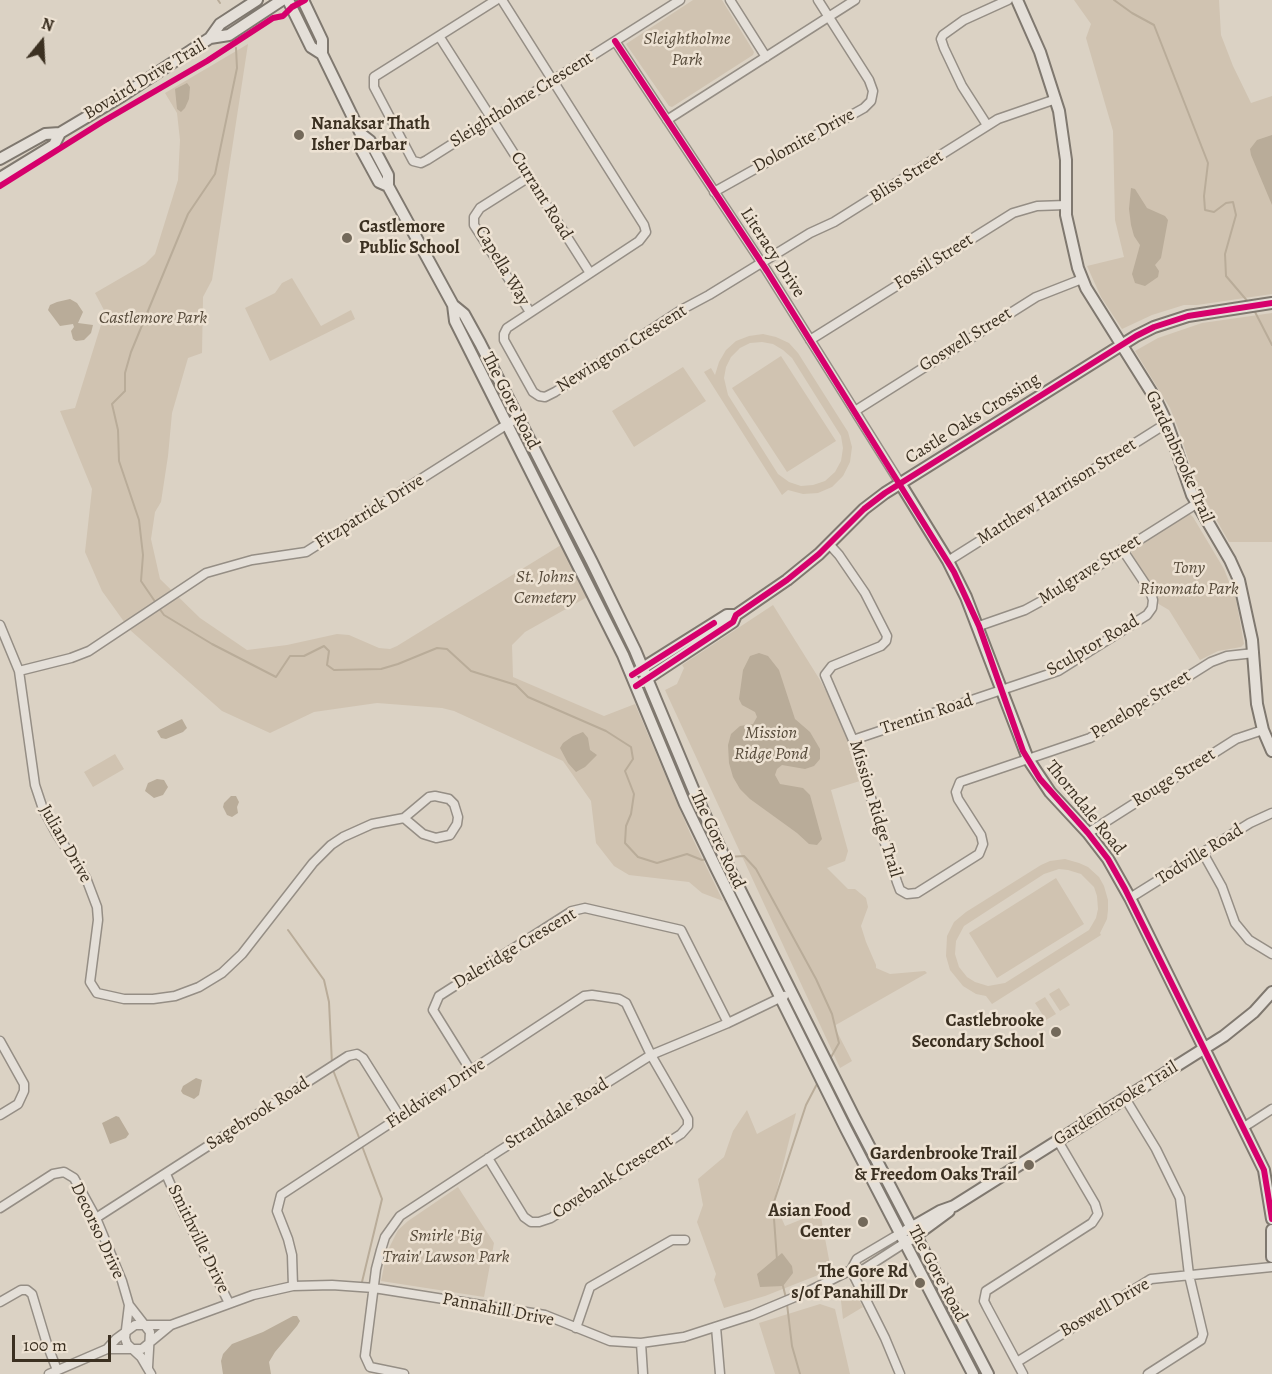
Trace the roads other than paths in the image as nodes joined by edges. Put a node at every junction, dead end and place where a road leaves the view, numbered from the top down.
1 (257, 0) edge
2 (282, 0) edge
3 (288, 0) edge
4 (303, 0) edge
5 (496, 0) edge
6 (502, 0) edge
7 (680, 0) edge
8 (730, 0) edge
9 (818, 0) edge
10 (855, 0) edge
11 (1008, 0) edge
12 (1017, 0) edge
13 (829, 17) junction
14 (439, 36) junction
15 (210, 38) junction
16 (615, 41) junction
17 (322, 54) junction
18 (766, 57) junction
19 (553, 81) junction
20 (1056, 99) junction
21 (492, 119) junction
22 (667, 120) junction
23 (987, 125) junction
24 (60, 133) junction
25 (0, 159) edge
26 (529, 177) junction
27 (0, 178) edge
28 (714, 192) junction
29 (1066, 205) junction
30 (761, 263) junction
31 (590, 273) junction
32 (1082, 279) junction
33 (1272, 303) edge
34 (453, 305) junction
35 (530, 312) junction
36 (810, 340) junction
37 (1121, 345) junction
38 (855, 411) junction
39 (517, 418) junction
40 (1167, 423) junction
41 (506, 424) junction
42 (900, 483) junction
43 (1196, 504) junction
44 (829, 544) junction
45 (1122, 549) junction
46 (948, 561) junction
47 (736, 615) junction
48 (0, 625) edge
49 (979, 626) junction
50 (1254, 653) junction
51 (643, 668) junction
52 (19, 671) junction
53 (632, 675) junction
54 (647, 679) junction
55 (636, 686) junction
56 (1002, 690) junction
57 (1263, 730) junction
58 (853, 740) junction
59 (1272, 751) edge
60 (1028, 759) junction
61 (1272, 813) edge
62 (404, 818) junction
63 (1089, 833) junction
64 (1203, 853) junction
65 (1130, 898) junction
66 (1272, 954) edge
67 (792, 992) junction
68 (1272, 992) edge
69 (780, 998) junction
70 (728, 1023) junction
71 (0, 1041) edge
72 (1204, 1048) junction
73 (651, 1055) junction
74 (471, 1071) junction
75 (1125, 1098) junction
76 (1272, 1109) edge
77 (0, 1115) edge
78 (400, 1117) junction
79 (1244, 1127) junction
80 (1058, 1141) junction
81 (488, 1158) junction
82 (166, 1174) junction
83 (0, 1208) edge
84 (96, 1218) junction
85 (1272, 1219) edge
86 (1272, 1230) edge
87 (915, 1231) junction
88 (903, 1238) junction
89 (685, 1240) dead end
90 (1272, 1257) edge
91 (1272, 1267) edge
92 (851, 1270) junction
93 (1189, 1275) junction
94 (293, 1286) junction
95 (374, 1287) junction
96 (0, 1302) edge
97 (229, 1303) junction
98 (129, 1305) junction
99 (144, 1325) junction
100 (171, 1325) junction
101 (716, 1327) junction
102 (576, 1328) junction
103 (127, 1331) junction
104 (641, 1343) junction
105 (149, 1344) junction
106 (973, 1344) junction
107 (131, 1348) junction
108 (107, 1349) junction
109 (961, 1349) junction
110 (1017, 1362) junction
111 (150, 1370) edge
112 (53, 1372) edge
113 (404, 1374) edge
114 (643, 1374) edge
115 (720, 1374) edge
116 (900, 1374) edge
117 (973, 1374) edge
118 (988, 1374) edge
119 (1023, 1374) edge
120 (1148, 1374) edge

1 - 15 main road
2 - 15 main road
3 - 17 main road, The Gore Road
4 - 17 main road, The Gore Road
5 - 14 street, Sleightholme Crescent
6 - 19 street
7 - 16 street, Sleightholme Crescent
8 - 18 street
9 - 13 street
10 - 13 street
11 - 23 street
12 - 20 main road, Gardenbrooke Trail
13 - 18 street
13 - 28 street, Dolomite Drive
14 - 21 street, Currant Road
14 - 21 street, Sleightholme Crescent
15 - 24 main road
16 - 19 street, Sleightholme Crescent
16 - 22 street, Literacy Drive
17 - 34 main road, The Gore Road
18 - 22 street
19 - 21 street, Sleightholme Crescent
19 - 31 street, Newington Crescent
20 - 23 street, Bliss Street
20 - 29 main road, Gardenbrooke Trail
21 - 26 street, Currant Road
22 - 28 street, Literacy Drive
23 - 30 street, Bliss Street
24 - 25 main road
24 - 27 main road
26 - 31 street, Currant Road
26 - 35 street, Capella Way
28 - 30 street, Literacy Drive
29 - 32 main road, Gardenbrooke Trail
29 - 36 street, Fossil Street
30 - 35 street, Newington Crescent
30 - 36 street, Literacy Drive
31 - 35 street, Newington Crescent
32 - 37 main road, Gardenbrooke Trail
32 - 38 street, Goswell Street
33 - 37 main road, Castle Oaks Crossing
34 - 39 main road, The Gore Road
34 - 41 main road, The Gore Road
36 - 38 street, Literacy Drive
37 - 40 main road, Gardenbrooke Trail
37 - 42 main road, Castle Oaks Crossing
38 - 42 street, Literacy Drive
39 - 41 street, Fitzpatrick Drive
39 - 51 main road, The Gore Road
40 - 43 main road, Gardenbrooke Trail
40 - 46 street, Matthew Harrison Street
41 - 52 street, Fitzpatrick Drive
41 - 53 main road, The Gore Road
42 - 44 main road, Castle Oaks Crossing
42 - 46 main road, Thorndale Road
43 - 45 street, Mulgrave Street
43 - 50 main road, Gardenbrooke Trail
44 - 47 main road, Castle Oaks Crossing
44 - 58 street, Mission Ridge Trail
45 - 49 street, Mulgrave Street
45 - 56 street, Sculptor Road
46 - 49 main road, Thorndale Road
47 - 51 main road, Castle Oaks Crossing
47 - 54 main road, Castle Oaks Crossing
48 - 52 street, Julian Drive
49 - 56 main road, Thorndale Road
50 - 57 main road, Gardenbrooke Trail
50 - 60 street, Penelope Street
51 - 53 main road, Castle Oaks Crossing
51 - 54 main road, The Gore Road
52 - 62 street, Julian Drive
53 - 55 main road, The Gore Road
54 - 55 main road, Castle Oaks Crossing
54 - 67 main road, The Gore Road
55 - 69 main road, The Gore Road
56 - 58 street, Trentin Road
56 - 60 main road, Thorndale Road
57 - 59 main road, Gardenbrooke Trail
57 - 63 street, Rouge Street
58 - 60 street, Mission Ridge Trail
60 - 63 main road, Thorndale Road
61 - 64 street, Todville Road
62 - 62 street
63 - 65 main road, Thorndale Road
64 - 65 street, Todville Road
64 - 66 street
65 - 72 main road, Thorndale Road
67 - 69 street, Strathdale Road
67 - 87 main road, The Gore Road
68 - 72 main road, Gardenbrooke Trail
69 - 70 street, Strathdale Road
69 - 88 main road, The Gore Road
70 - 73 street, Strathdale Road
70 - 74 street, Daleridge Crescent
71 - 77 street
72 - 75 main road, Gardenbrooke Trail
72 - 79 main road, Thorndale Road
73 - 74 street, Fieldview Drive
73 - 81 street, Strathdale Road
73 - 81 street, Covebank Crescent
74 - 78 street, Fieldview Drive
75 - 80 main road, Gardenbrooke Trail
75 - 93 street
76 - 79 street
78 - 82 street, Sagebrook Road
78 - 94 street, Fieldview Drive
79 - 85 main road, Thorndale Road
80 - 87 main road, Gardenbrooke Trail
80 - 110 street
81 - 95 street, Strathdale Road
82 - 84 street, Sagebrook Road
82 - 97 street, Smithville Drive
83 - 84 street, Decorso Drive
84 - 98 street, Decorso Drive
86 - 90 main road
87 - 88 main road, Gardenbrooke Trail
87 - 106 main road, The Gore Road
88 - 92 street, Pannahill Drive
88 - 109 main road, The Gore Road
89 - 102 street
91 - 93 street, Boswell Drive
92 - 101 street, Pannahill Drive
92 - 116 street
93 - 110 street, Boswell Drive
93 - 120 street
94 - 95 street, Pannahill Drive
94 - 97 street, Pannahill Drive
95 - 102 street, Pannahill Drive
95 - 113 street, Strathdale Road
96 - 112 street
97 - 100 street, Pannahill Drive
98 - 99 street
98 - 103 street, Decorso Drive
99 - 100 street, Pannahill Drive
99 - 103 street, Pannahill Drive
99 - 105 street
100 - 105 street, Pannahill Drive
101 - 104 street, Pannahill Drive
101 - 115 street
102 - 104 street, Pannahill Drive
103 - 107 street
103 - 108 street, Pannahill Drive
104 - 114 street
105 - 107 street, Pannahill Drive
105 - 111 street
106 - 109 main road
106 - 118 main road, The Gore Road
107 - 108 street, Pannahill Drive
107 - 111 street
108 - 112 street, Pannahill Drive
109 - 117 main road, The Gore Road
110 - 119 street

